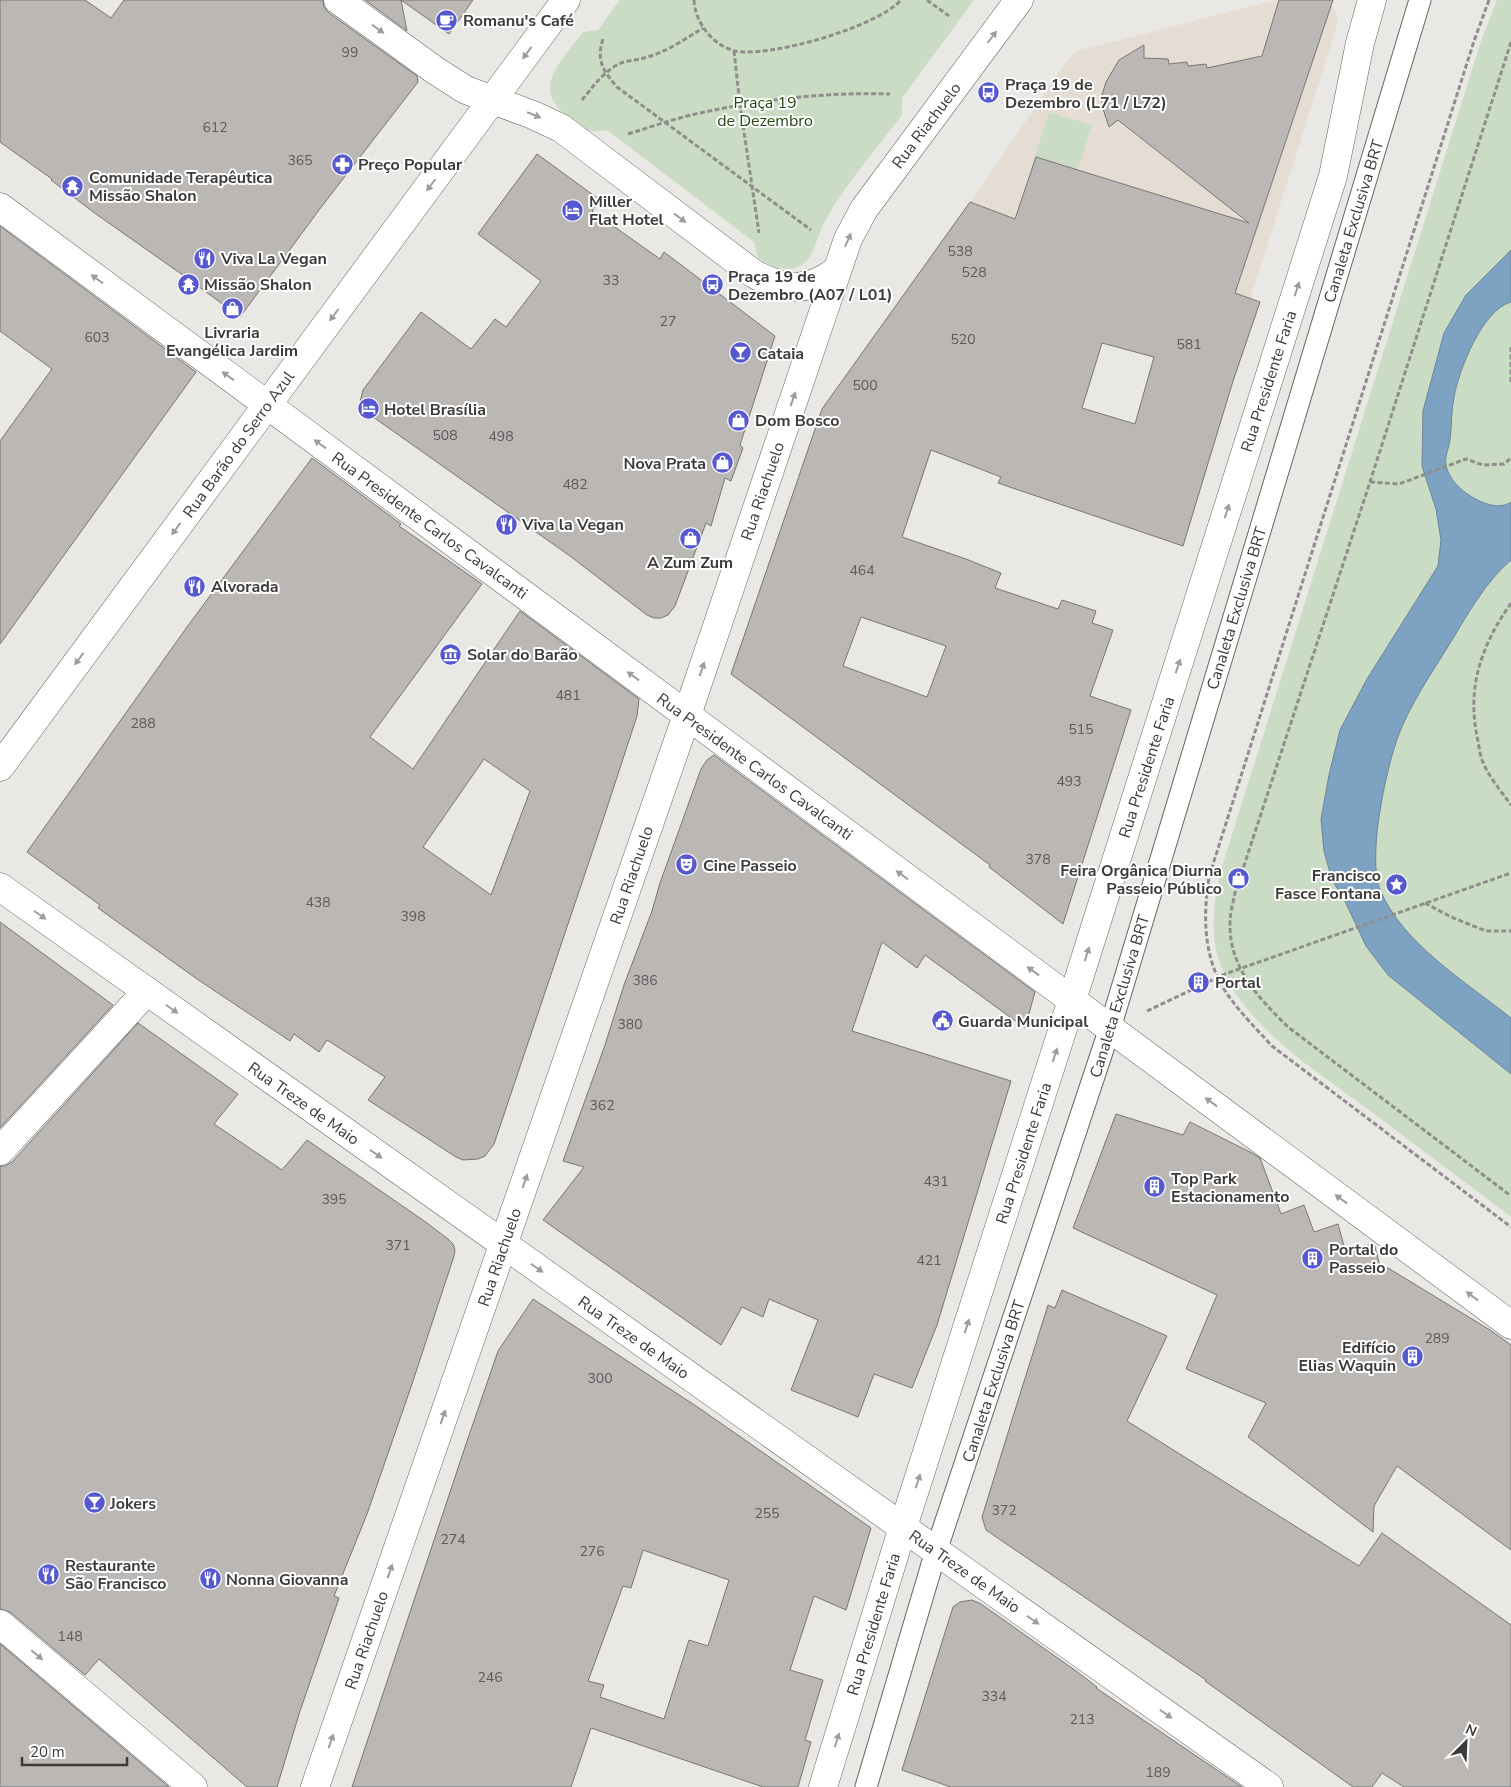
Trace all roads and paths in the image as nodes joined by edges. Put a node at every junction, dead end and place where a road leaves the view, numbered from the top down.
1 (338, 0) edge
2 (566, 0) edge
3 (694, 0) edge
4 (901, 0) edge
5 (926, 0) edge
6 (1019, 0) edge
7 (1372, 0) edge
8 (1420, 0) edge
9 (1489, 0) edge
10 (949, 16) dead end
11 (703, 28) junction
12 (603, 39) dead end
13 (1511, 42) edge
14 (734, 50) junction
15 (605, 73) junction
16 (890, 94) dead end
17 (582, 100) dead end
18 (493, 101) junction
19 (740, 105) junction
20 (666, 122) junction
21 (628, 134) dead end
22 (752, 186) junction
23 (0, 207) edge
24 (811, 230) dead end
25 (759, 233) dead end
26 (835, 272) junction
27 (1511, 347) edge
28 (1511, 382) edge
29 (267, 405) junction
30 (1511, 458) edge
31 (1370, 482) junction
32 (1511, 603) edge
33 (687, 715) junction
34 (0, 767) edge
35 (1511, 805) edge
36 (1511, 872) edge
37 (0, 887) edge
38 (1424, 903) junction
39 (1511, 932) edge
40 (1240, 969) junction
41 (1217, 978) junction
42 (147, 991) junction
43 (1072, 1000) junction
44 (1110, 1028) junction
45 (0, 1151) edge
46 (1511, 1196) edge
47 (1511, 1227) edge
48 (503, 1244) junction
49 (1511, 1325) edge
50 (903, 1527) junction
51 (936, 1551) junction
52 (0, 1624) edge
53 (193, 1787) edge
54 (315, 1787) edge
55 (823, 1787) edge
56 (866, 1787) edge
57 (1269, 1787) edge

1 -> 18 street
2 -> 18 street, Rua Barão do Serro Azul
3 - 11 path
4 - 14 path
5 - 10 path
26 -> 6 street, Rua Riachuelo
43 -> 7 street, Rua Presidente Faria
8 - 44 lane, Canaleta Exclusiva BRT
9 - 41 path
11 - 14 path
11 - 15 path
12 - 15 path
13 - 31 path
14 - 19 path
15 - 17 path
15 - 20 path
16 - 19 path
18 -> 26 street
18 -> 29 street, Rua Barão do Serro Azul
19 - 20 path
19 - 22 path
20 - 21 path
20 - 22 path
22 - 24 path
22 - 25 path
29 -> 23 street, Rua Presidente Carlos Cavalcanti
33 -> 26 street, Rua Riachuelo
27 - 28 path
33 -> 29 street, Rua Presidente Carlos Cavalcanti
29 -> 34 street, Rua Barão do Serro Azul
30 - 31 path
31 - 40 path
32 - 35 path
43 -> 33 street, Rua Presidente Carlos Cavalcanti
48 -> 33 street, Rua Riachuelo
36 - 38 path
37 -> 42 street, Rua Treze de Maio
38 - 39 path
38 - 40 path
40 - 41 path
40 - 46 path
41 - 44 path
41 - 47 path
42 - 45 street
42 -> 48 street, Rua Treze de Maio
43 - 44 street, Rua Presidente Carlos Cavalcanti
50 -> 43 street, Rua Presidente Faria
49 -> 44 street, Rua Presidente Carlos Cavalcanti
44 - 51 lane, Canaleta Exclusiva BRT
48 -> 50 street, Rua Treze de Maio
54 -> 48 street, Rua Riachuelo
50 - 51 street, Rua Treze de Maio
55 -> 50 street, Rua Presidente Faria
51 - 56 lane, Canaleta Exclusiva BRT
51 -> 57 street, Rua Treze de Maio
52 -> 53 street

